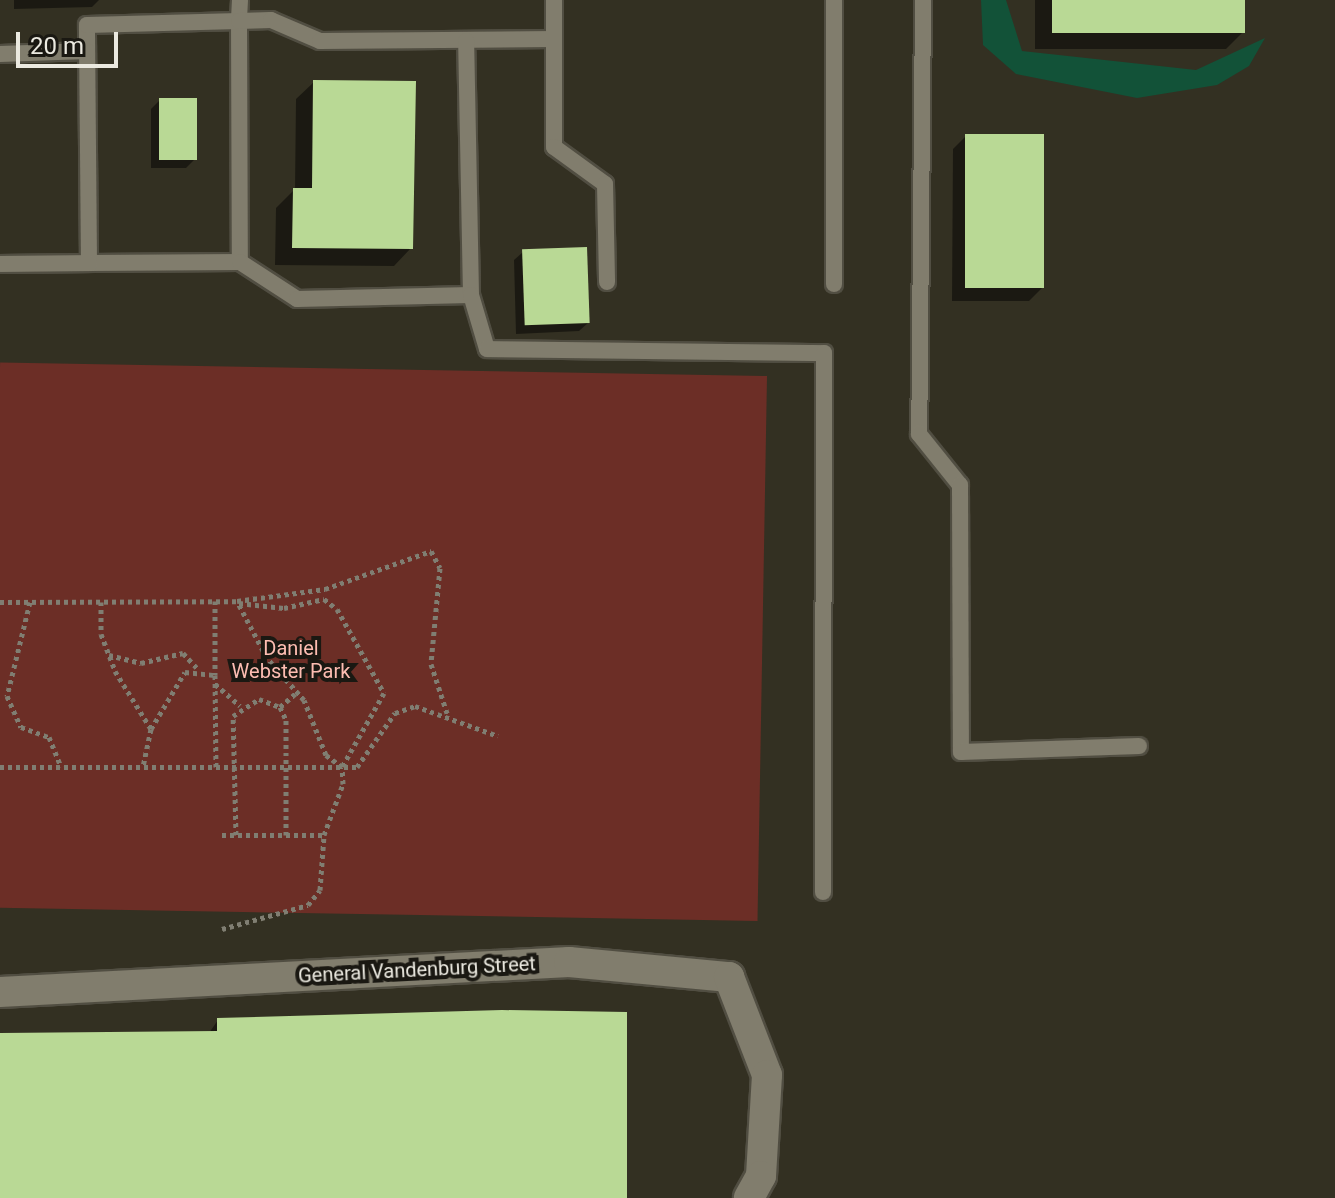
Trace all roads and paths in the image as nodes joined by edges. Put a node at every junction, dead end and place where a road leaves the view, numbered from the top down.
1 (240, 0) edge
2 (554, 0) edge
3 (834, 0) edge
4 (923, 0) edge
5 (239, 21) junction
6 (554, 39) junction
7 (466, 41) junction
8 (87, 51) junction
9 (0, 54) edge
10 (240, 262) junction
11 (89, 263) junction
12 (0, 264) edge
13 (607, 282) dead end
14 (834, 284) dead end
15 (471, 295) junction
16 (215, 601) junction
17 (0, 602) edge
18 (30, 602) junction
19 (101, 602) junction
20 (237, 602) junction
21 (109, 655) junction
22 (198, 669) junction
23 (215, 675) junction
24 (215, 684) junction
25 (297, 692) junction
26 (240, 706) junction
27 (280, 707) junction
28 (447, 713) junction
29 (151, 729) junction
30 (498, 736) dead end
31 (1139, 746) dead end
32 (0, 767) edge
33 (61, 767) junction
34 (143, 767) junction
35 (216, 767) junction
36 (234, 767) junction
37 (286, 767) junction
38 (342, 767) junction
39 (222, 835) dead end
40 (236, 835) junction
41 (286, 835) junction
42 (324, 835) junction
43 (823, 892) dead end
44 (222, 929) dead end
45 (0, 992) edge
46 (749, 1198) edge

1 - 5 lane
2 - 6 lane
3 - 14 lane
4 - 31 lane
5 - 7 lane
5 - 8 lane
5 - 10 lane
6 - 7 lane
6 - 13 lane
7 - 15 lane
8 - 9 lane
8 - 11 lane
10 - 11 lane
10 - 15 lane
11 - 12 lane
15 - 43 lane
16 - 19 path
16 - 20 path
16 - 23 path
17 - 18 path
18 - 19 path
18 - 33 path
19 - 21 path
20 - 25 path
20 - 28 path
20 - 38 path
21 - 22 path
21 - 29 path
22 - 23 path
22 - 29 path
23 - 24 path
24 - 26 path
24 - 35 path
25 - 27 path
25 - 38 path
26 - 27 path
26 - 36 path
27 - 37 path
28 - 30 path
28 - 38 path
29 - 34 path
32 - 33 path
33 - 34 path
34 - 35 path
35 - 36 path
36 - 37 path
36 - 40 path
37 - 38 path
37 - 41 path
38 - 42 path
39 - 40 path
40 - 41 path
41 - 42 path
42 - 44 path
45 - 46 street, General Vandenburg Street

